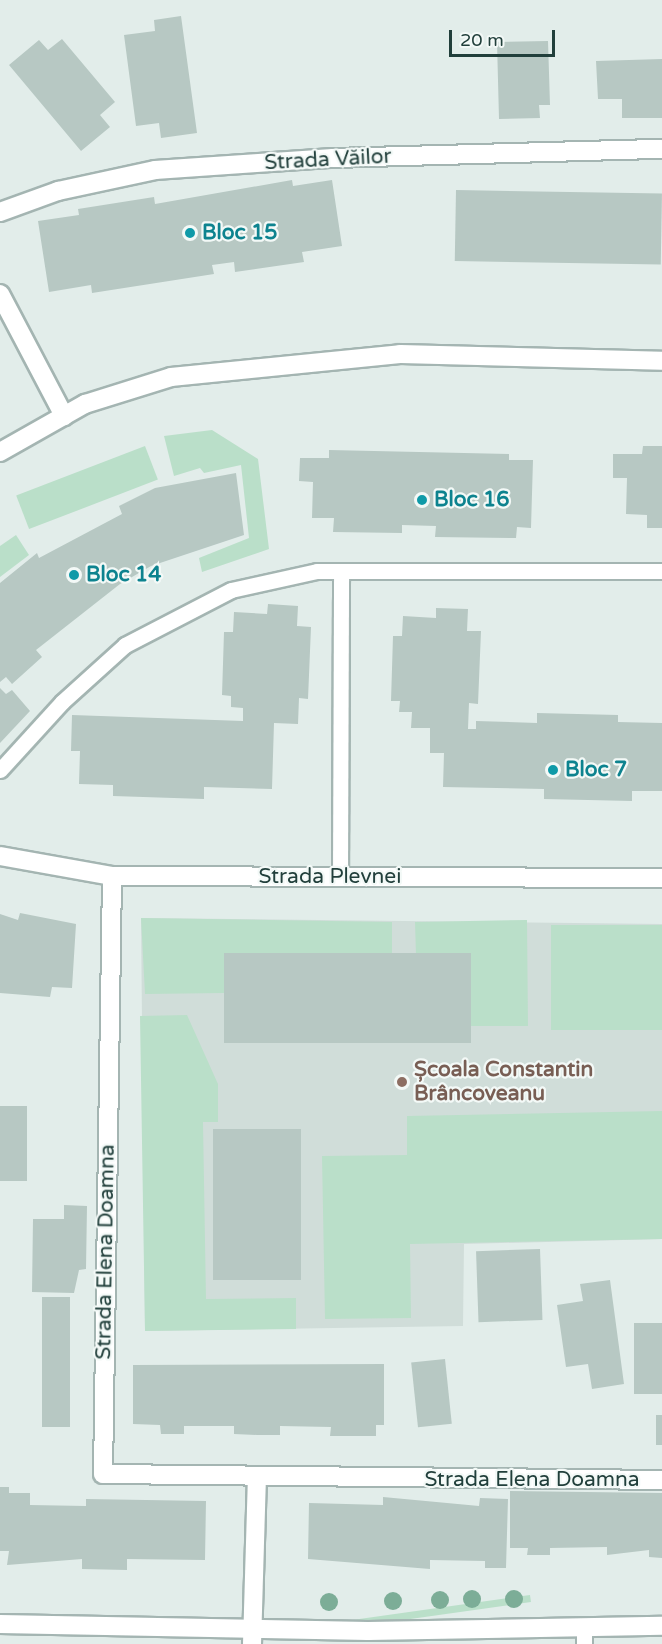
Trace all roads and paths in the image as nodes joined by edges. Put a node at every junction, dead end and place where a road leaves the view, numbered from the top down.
1 (662, 149) edge
2 (0, 212) edge
3 (0, 294) edge
4 (662, 361) edge
5 (64, 416) junction
6 (0, 452) edge
7 (341, 571) junction
8 (662, 571) edge
9 (0, 770) edge
10 (0, 856) edge
11 (112, 876) junction
12 (340, 877) junction
13 (662, 878) edge
14 (257, 1479) junction
15 (662, 1480) edge
16 (0, 1624) edge
17 (662, 1626) edge
18 (252, 1636) edge
19 (584, 1636) edge

1 - 2 street, Strada Văilor
3 - 5 street
4 - 5 street
5 - 6 street
7 - 8 lane
7 - 9 lane
7 - 12 lane
10 - 11 street, Strada Plevnei
11 - 12 street, Strada Plevnei
11 - 14 street, Strada Elena Doamna
12 - 13 street, Strada Plevnei
14 - 15 street, Strada Elena Doamna
14 - 18 street
16 - 18 street
17 - 19 street
18 - 19 street

